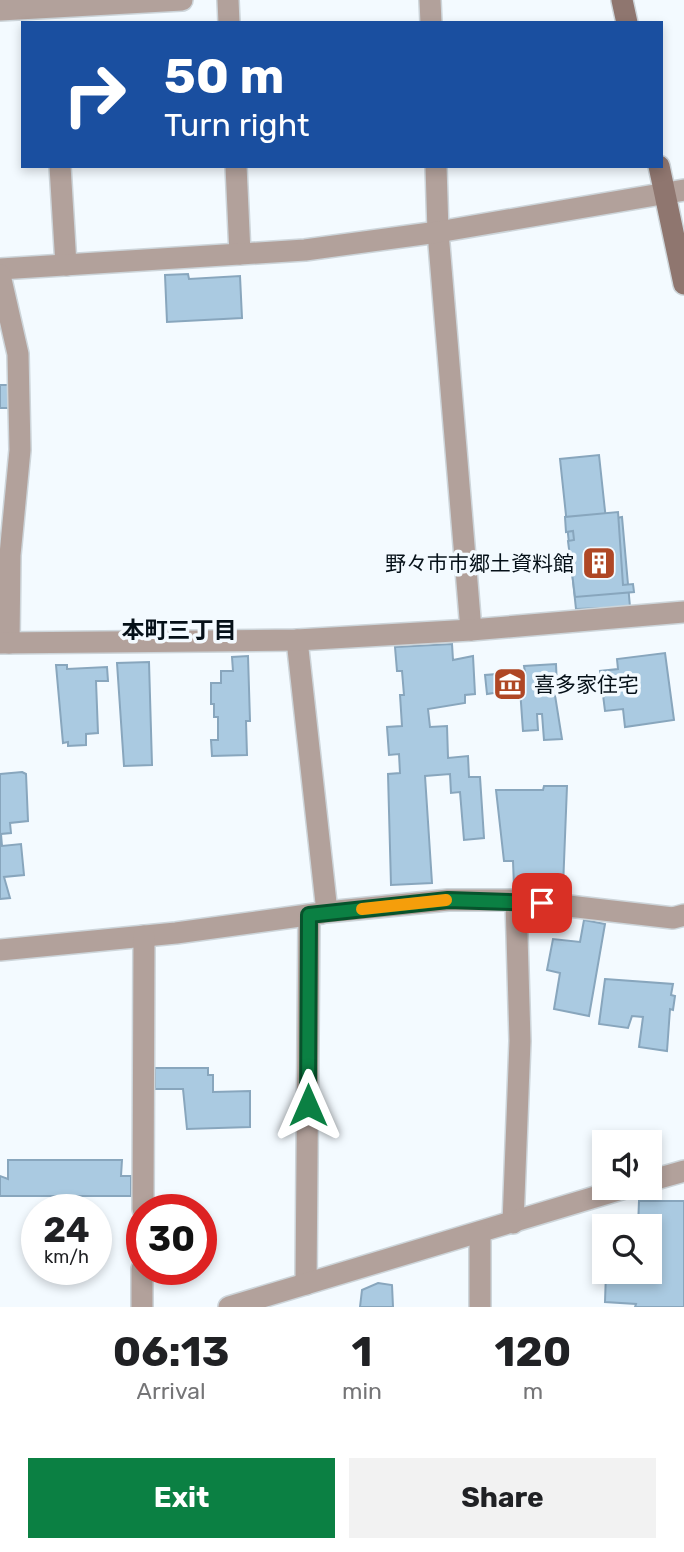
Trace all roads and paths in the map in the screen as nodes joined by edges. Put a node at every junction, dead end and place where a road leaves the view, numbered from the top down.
1 (182, 0) edge
2 (228, 0) edge
3 (430, 0) edge
4 (621, 0) edge
5 (0, 10) edge
6 (51, 10) edge
7 (229, 21) edge
8 (431, 21) edge
9 (626, 21) edge
10 (60, 168) edge
11 (236, 168) edge
12 (436, 168) edge
13 (660, 168) edge
14 (675, 192) edge
15 (438, 232) junction
16 (240, 254) junction
17 (66, 265) junction
18 (0, 269) edge
19 (0, 275) edge
20 (684, 284) edge
21 (684, 612) edge
22 (471, 630) junction
23 (297, 640) junction
24 (5, 643) edge
25 (516, 900) junction
26 (318, 913) junction
27 (684, 915) edge
28 (144, 936) junction
29 (0, 950) edge
30 (684, 1171) edge
31 (662, 1177) edge
32 (143, 1194) edge
33 (592, 1198) edge
34 (513, 1223) junction
35 (480, 1233) junction
36 (306, 1284) junction
37 (142, 1285) edge
38 (142, 1307) edge
39 (229, 1307) edge
40 (480, 1307) edge

1 - 6 street
2 - 7 street
3 - 8 street
4 - 9 main road
5 - 6 street
10 - 17 street
11 - 16 street
12 - 15 street
13 - 14 main road
14 - 15 street
14 - 20 main road
15 - 16 street
15 - 22 street
16 - 17 street
17 - 18 street
19 - 24 street
21 - 22 street
22 - 23 street
23 - 24 street
23 - 26 street
25 - 26 street
25 - 27 street
25 - 34 street
26 - 28 street
26 - 36 street
28 - 29 street
28 - 32 street
30 - 31 street
33 - 34 street
34 - 35 street
35 - 36 street
35 - 40 street
36 - 39 street
37 - 38 street

